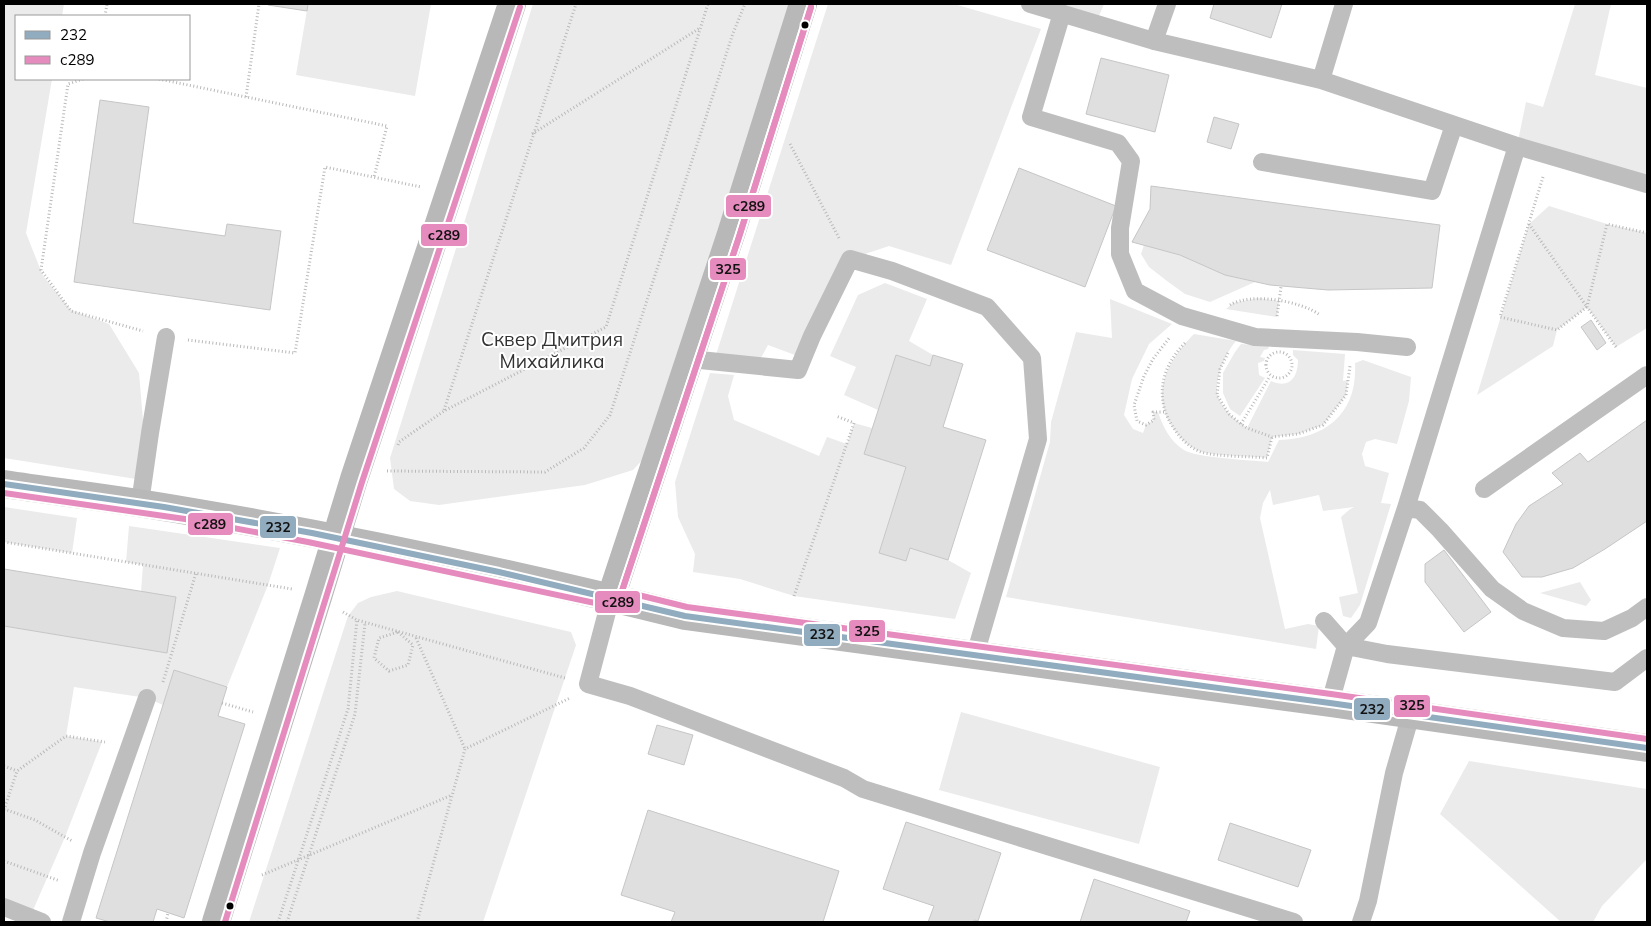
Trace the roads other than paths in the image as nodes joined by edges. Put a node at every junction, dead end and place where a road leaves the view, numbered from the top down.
1 (512, 4) edge
2 (803, 4) edge
3 (1030, 4) edge
4 (1167, 4) edge
5 (1344, 4) edge
6 (1062, 13) junction
7 (1154, 42) junction
8 (1320, 80) junction
9 (1454, 125) junction
10 (1517, 146) junction
11 (1262, 162) dead end
12 (1647, 184) edge
13 (166, 337) road end
14 (1407, 347) dead end
15 (690, 359) junction
16 (1647, 375) edge
17 (4, 484) edge
18 (1484, 489) dead end
19 (140, 503) junction
20 (1406, 508) junction
21 (335, 537) junction
22 (611, 598) junction
23 (1647, 607) edge
24 (1324, 621) dead end
25 (1346, 646) junction
26 (975, 655) junction
27 (1647, 658) edge
28 (147, 698) road end
29 (1330, 703) junction
30 (1411, 714) junction
31 (1647, 748) edge
32 (4, 907) edge
33 (42, 922) edge
34 (71, 922) edge
35 (216, 922) edge
36 (1294, 922) edge
37 (1361, 922) edge

1 - 21 street
2 - 15 street
3 - 6 lane
4 - 7 lane
5 - 8 lane
6 - 7 lane
6 - 14 lane
7 - 8 lane
8 - 9 lane
9 - 10 lane
9 - 11 lane
10 - 12 lane
10 - 20 lane
13 - 19 lane
15 - 22 street
15 - 26 lane
16 - 18 lane
17 - 19 street
19 - 21 street
20 - 23 lane
20 - 25 lane
21 - 22 street
21 - 35 street
22 - 26 street
22 - 36 lane
24 - 25 lane
25 - 27 lane
25 - 29 lane
26 - 29 street
28 - 34 lane
29 - 30 street
30 - 31 street
30 - 37 lane
32 - 33 lane

